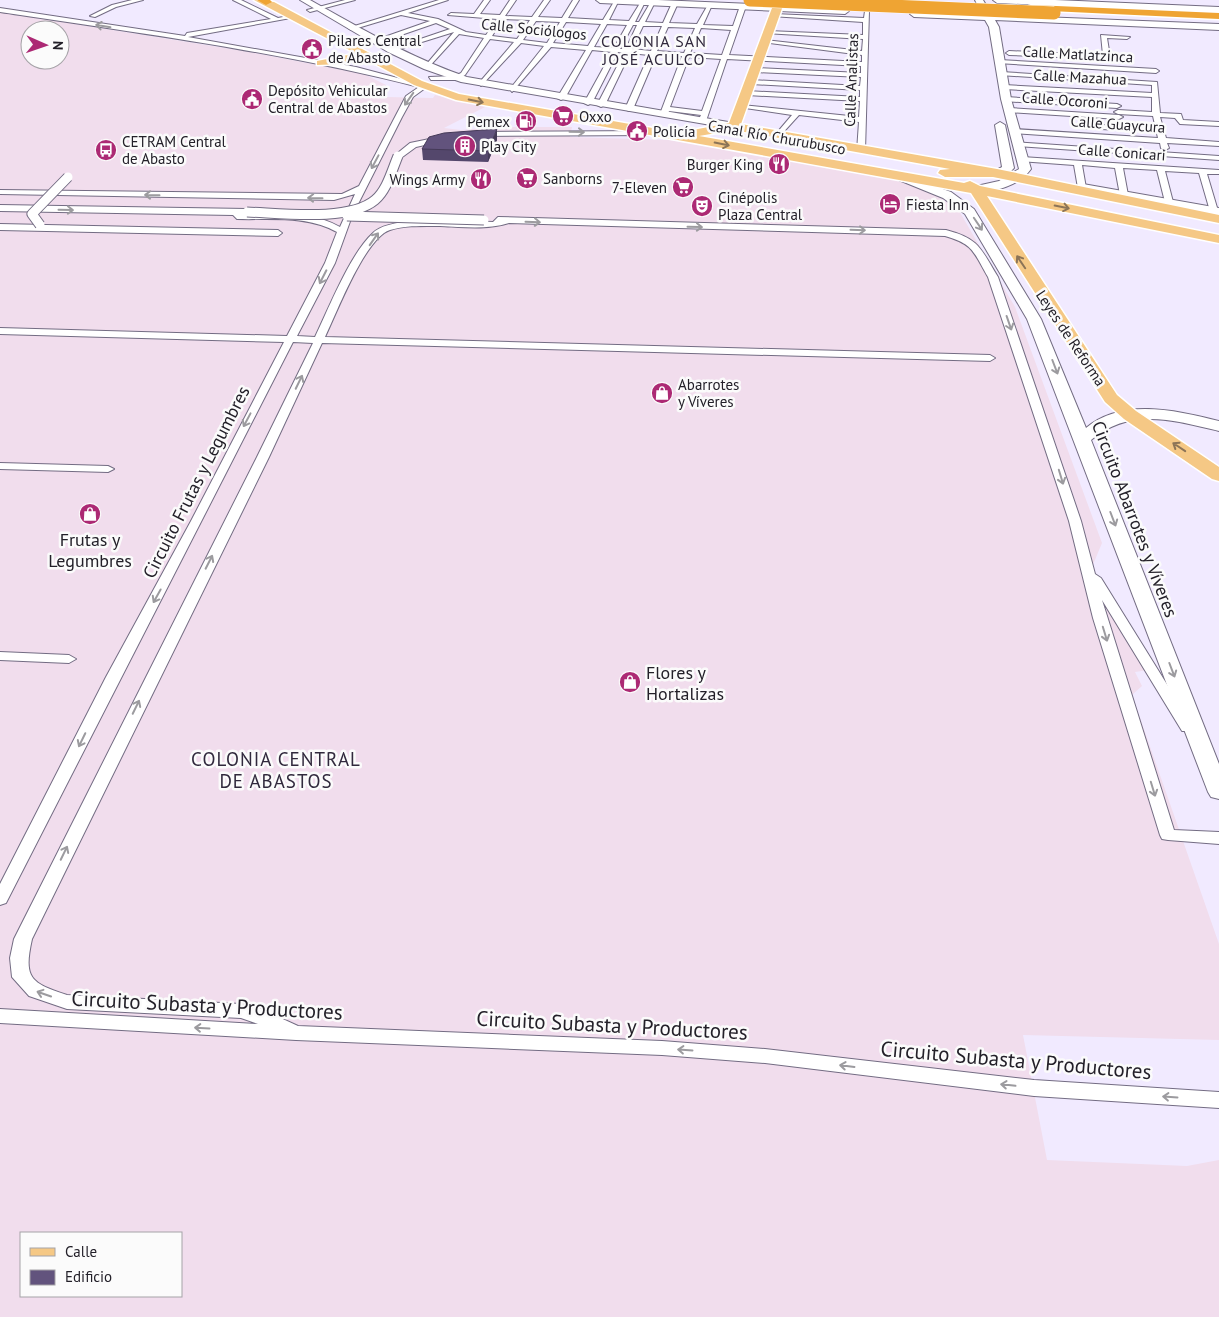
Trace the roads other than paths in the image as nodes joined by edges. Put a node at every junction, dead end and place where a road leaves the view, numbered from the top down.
1 (140, 0) edge
2 (236, 0) edge
3 (352, 0) edge
4 (445, 0) edge
5 (513, 0) edge
6 (547, 0) edge
7 (576, 0) edge
8 (600, 0) edge
9 (798, 0) edge
10 (837, 0) edge
11 (963, 0) edge
12 (999, 0) edge
13 (265, 1) edge
14 (617, 1) edge
15 (642, 2) junction
16 (652, 2) junction
17 (485, 3) edge
18 (675, 3) junction
19 (746, 3) edge
20 (305, 5) edge
21 (709, 5) junction
22 (1180, 8) joint
23 (0, 10) edge
24 (827, 10) junction
25 (984, 10) edge
26 (1219, 11) edge
27 (400, 13) junction
28 (451, 15) junction
29 (292, 16) junction
30 (476, 16) junction
31 (867, 16) junction
32 (1219, 16) edge
33 (502, 17) junction
34 (276, 19) junction
35 (535, 19) junction
36 (378, 20) junction
37 (436, 20) junction
38 (564, 20) junction
39 (1219, 20) edge
40 (606, 22) junction
41 (630, 23) junction
42 (642, 24) junction
43 (667, 24) junction
44 (699, 26) junction
45 (1188, 26) joint
46 (1219, 26) edge
47 (351, 28) junction
48 (415, 28) junction
49 (736, 28) junction
50 (857, 28) dead end
51 (867, 28) junction
52 (771, 29) edge
53 (456, 30) junction
54 (488, 37) junction
55 (188, 38) junction
56 (1127, 38) dead end
57 (866, 40) junction
58 (519, 41) junction
59 (376, 42) junction
60 (549, 44) junction
61 (591, 48) junction
62 (391, 50) junction
63 (615, 50) junction
64 (358, 52) junction
65 (628, 52) junction
66 (653, 53) junction
67 (866, 54) junction
68 (686, 55) junction
69 (725, 58) junction
70 (998, 58) junction
71 (323, 63) junction
72 (1155, 63) dead end
73 (865, 64) junction
74 (1080, 66) junction
75 (393, 70) junction
76 (755, 70) junction
77 (1156, 70) junction
78 (1001, 74) junction
79 (865, 75) junction
80 (427, 77) junction
81 (1081, 79) junction
82 (453, 82) junction
83 (1155, 83) junction
84 (481, 84) junction
85 (1004, 87) junction
86 (749, 88) junction
87 (864, 88) junction
88 (512, 90) junction
89 (1083, 92) junction
90 (1114, 93) junction
91 (1155, 95) junction
92 (561, 98) junction
93 (864, 99) junction
94 (1006, 99) junction
95 (588, 102) junction
96 (602, 105) junction
97 (742, 106) junction
98 (629, 109) junction
99 (1009, 110) junction
100 (864, 111) junction
101 (665, 112) junction
102 (1118, 112) junction
103 (797, 113) junction
104 (1156, 114) junction
105 (704, 117) junction
106 (863, 120) junction
107 (790, 121) junction
108 (800, 122) dead end
109 (1219, 124) edge
110 (1072, 125) dead end
111 (734, 126) junction
112 (854, 128) dead end
113 (1122, 128) junction
114 (863, 129) junction
115 (716, 131) junction
116 (1016, 131) junction
117 (1219, 132) edge
118 (662, 133) junction
119 (1201, 133) junction
120 (470, 134) edge
121 (780, 135) junction
122 (1002, 136) junction
123 (454, 137) edge
124 (1124, 138) junction
125 (1163, 140) junction
126 (790, 144) junction
127 (1219, 144) edge
128 (861, 150) junction
129 (761, 151) junction
130 (1109, 151) junction
131 (1127, 152) junction
132 (1170, 155) junction
133 (1207, 157) junction
134 (1219, 158) edge
135 (1022, 159) junction
136 (933, 162) junction
137 (1078, 163) junction
138 (1115, 165) junction
139 (1160, 168) junction
140 (1177, 169) junction
141 (1202, 171) junction
142 (1219, 172) edge
143 (997, 173) junction
144 (893, 174) junction
145 (953, 174) junction
146 (68, 177) dead end
147 (1017, 177) junction
148 (1046, 183) junction
149 (361, 188) junction
150 (1082, 188) junction
151 (976, 190) junction
152 (0, 192) edge
153 (1124, 194) junction
154 (1169, 202) junction
155 (0, 208) edge
156 (221, 213) junction
157 (324, 213) junction
158 (1217, 214) edge
159 (506, 221) junction
160 (0, 227) edge
161 (41, 227) junction
162 (341, 231) junction
163 (278, 233) dead end
164 (1219, 239) edge
165 (0, 330) edge
166 (291, 339) junction
167 (319, 340) junction
168 (990, 358) dead end
169 (1130, 415) junction
170 (1219, 426) edge
171 (1082, 439) junction
172 (0, 466) edge
173 (108, 469) dead end
174 (1219, 475) edge
175 (1088, 567) junction
176 (0, 656) edge
177 (69, 659) dead end
178 (1206, 758) junction
179 (1219, 792) edge
180 (1219, 838) edge
181 (0, 899) edge
182 (0, 1016) edge
183 (296, 1033) junction
184 (1219, 1100) edge

1 - 55 street
2 - 34 street
3 - 20 street
4 - 27 street
5 - 33 street
6 - 35 street
7 - 38 street
8 - 14 main road
9 - 24 main road
10 - 32 highway, bridge
11 - 25 main road
12 - 22 main road
12 - 25 main road
13 - 20 main road
13 - 29 main road, Canal Río Churubusco
14 - 15 main road
14 - 40 street
15 - 16 main road
15 - 41 street
16 - 18 main road
16 - 42 street
17 - 28 street
17 - 30 street
18 - 21 main road
18 - 43 street
19 - 21 main road
19 - 39 highway, bridge
19 - 49 street
19 - 52 main road
20 - 29 main road
20 - 47 main road, Canal Río Churubusco
20 - 80 main road, Canal Río Churubusco
21 - 44 street
22 - 26 highway
55 -> 23 street
24 - 31 main road
24 - 52 main road
25 - 31 main road
25 - 45 main road
25 - 70 main road
25 - 122 main road
27 - 36 street
27 - 37 street, Calle Sociólogos
28 - 30 street
28 - 37 street
29 - 34 street
29 - 64 main road, Canal Río Churubusco
30 - 33 street
31 - 51 street, Calle Analistas
31 - 52 street
33 - 35 street
33 - 54 street
34 - 55 street
35 - 38 street
35 - 58 street
36 - 47 street
36 - 48 street
37 - 48 street
37 - 53 street, Calle Sociólogos
38 - 40 street
38 - 60 street
40 - 41 street
40 - 61 street
41 - 42 street
41 - 63 street
42 - 43 street
42 - 65 street
43 - 44 street
43 - 66 street
44 - 49 street
44 - 68 street
45 - 46 highway
47 - 59 main road, Canal Río Churubusco
48 - 59 street
49 - 69 street
50 - 51 street
51 - 57 street, Calle Analistas
52 - 57 street
52 - 67 street
52 - 69 street, Calle Sociólogos
52 - 73 street
52 - 76 main road
53 - 54 street, Calle Sociólogos
53 - 62 street
53 - 80 street, Circuito Frutas y Legumbres
54 - 58 street, Calle Sociólogos
54 - 82 street
55 - 71 street
56 - 70 street
57 - 67 street, Calle Analistas
58 - 60 street, Calle Sociólogos
58 - 84 street
59 - 62 main road, Canal Río Churubusco
60 - 61 street, Calle Sociólogos
60 - 88 street
61 - 63 street, Calle Sociólogos
61 - 92 street
62 - 80 main road, Canal Río Churubusco
63 - 65 street, Calle Sociólogos
63 - 95 street
64 - 71 main road
64 - 75 main road, Canal Río Churubusco
65 - 66 street, Calle Sociólogos
65 - 96 street
66 - 68 street, Calle Sociólogos
66 - 98 street
67 - 73 street, Calle Analistas
68 - 69 street, Calle Sociólogos
68 - 101 street
69 - 105 street
70 - 74 street, Calle Matlatzinca
70 - 78 main road
71 - 75 street
71 - 80 street
72 - 77 street
73 - 79 street, Calle Analistas
74 - 77 street, Calle Matlatzinca
74 - 81 street
75 - 80 main road, Canal Río Churubusco
76 - 79 street
76 - 86 main road
77 - 83 street
78 - 81 street
78 - 85 main road
79 - 87 street, Calle Analistas
80 - 82 main road, Canal Río Churubusco
80 -> 118 main road, Canal Río Churubusco
80 -> 149 street, Circuito Frutas y Legumbres
81 - 83 street
81 - 89 street
82 - 84 main road, Canal Río Churubusco
82 - 115 main road, Canal Río Churubusco
83 - 91 street
84 - 88 main road, Canal Río Churubusco
85 - 89 street, Calle Mazahua
85 - 94 main road
86 - 87 street
86 - 93 street
86 - 97 main road
87 - 93 street, Calle Analistas
88 - 92 main road, Canal Río Churubusco
89 - 90 street, Calle Mazahua
90 - 91 street, Calle Mazahua
90 - 102 street
91 - 104 street
92 - 95 main road, Canal Río Churubusco
93 - 100 street, Calle Analistas
94 - 99 main road
94 - 102 street
95 - 96 main road, Canal Río Churubusco
96 - 98 main road, Canal Río Churubusco
97 - 100 street
97 - 103 street
97 - 111 main road
98 - 101 main road, Canal Río Churubusco
99 - 102 street, Calle Ocoroni
99 - 116 main road
100 - 106 street, Calle Analistas
101 - 105 main road, Canal Río Churubusco
102 - 104 street
102 - 113 street
103 - 106 street
103 - 107 street
104 - 119 street
104 - 125 street
105 - 111 main road, Canal Río Churubusco
106 - 114 street, Calle Analistas
107 - 108 street
107 - 121 street
109 - 119 street
110 - 113 street
111 - 115 main road
111 - 121 main road, Canal Río Churubusco
112 - 114 street
113 - 124 street
114 - 128 street, Calle Analistas
115 - 118 main road
115 - 126 main road, Canal Río Churubusco
116 - 122 main road
116 - 124 street, Calle Guaycura
116 - 130 street
116 - 135 main road
117 - 119 street
120 -> 118 street
118 -> 129 main road, Canal Río Churubusco
119 - 125 street, Calle Guaycura
119 - 127 street, Calle Guaycura
119 - 133 street
121 - 128 main road, Canal Río Churubusco
122 - 143 main road
123 - 157 street, bridge
124 - 125 street, Calle Guaycura
124 - 131 street
125 - 132 street
126 - 129 main road
126 - 145 main road, Canal Río Churubusco
128 - 136 main road, Canal Río Churubusco
129 - 144 main road, Canal Río Churubusco
130 - 131 street
130 - 138 street
131 - 132 street
132 - 133 street
132 - 140 street
133 - 134 street
135 - 137 street, Calle Conicari
135 - 147 main road
136 - 143 main road, Canal Río Churubusco
136 - 145 main road, Leyes de Reforma
137 - 138 street, Calle Conicari
137 - 150 street
138 - 139 street, Calle Conicari
138 - 153 street
139 - 140 street, Calle Conicari
139 - 154 street
140 - 141 street, Calle Conicari
141 - 142 street, Calle Conicari
141 - 158 street
143 - 145 main road, Canal Río Churubusco
143 - 147 main road, Canal Río Churubusco
144 - 151 main road, Canal Río Churubusco
144 -> 171 main road, Circuito Abarrotes y Víveres
145 - 151 main road, Leyes de Reforma
146 - 161 street, bridge
147 - 148 main road, Canal Río Churubusco
147 - 151 main road
148 - 150 main road, Canal Río Churubusco
148 - 158 main road, Canal Río Churubusco
149 -> 152 street
149 - 162 street, Circuito Frutas y Legumbres
150 - 153 main road, Canal Río Churubusco
151 -> 164 main road, Canal Río Churubusco
169 -> 151 main road, Leyes de Reforma
153 - 154 main road, Canal Río Churubusco
154 - 158 main road, Canal Río Churubusco
155 -> 156 street
156 - 157 street, bridge
156 - 162 street
157 - 159 street, bridge
167 -> 159 street
159 -> 175 street
160 - 161 street
161 - 163 street
162 -> 166 street, Circuito Frutas y Legumbres
165 - 166 street
166 - 167 street
166 -> 181 street, Circuito Frutas y Legumbres
167 - 168 street
183 -> 167 street
169 - 170 main road
169 - 171 main road
174 -> 169 main road, Leyes de Reforma
171 -> 178 main road, Circuito Abarrotes y Víveres
172 - 173 street
175 - 178 street
175 -> 180 street
176 - 177 street
178 - 179 main road, Circuito Abarrotes y Víveres
183 -> 182 street, Circuito Subasta y Productores
184 -> 183 street, Circuito Subasta y Productores

